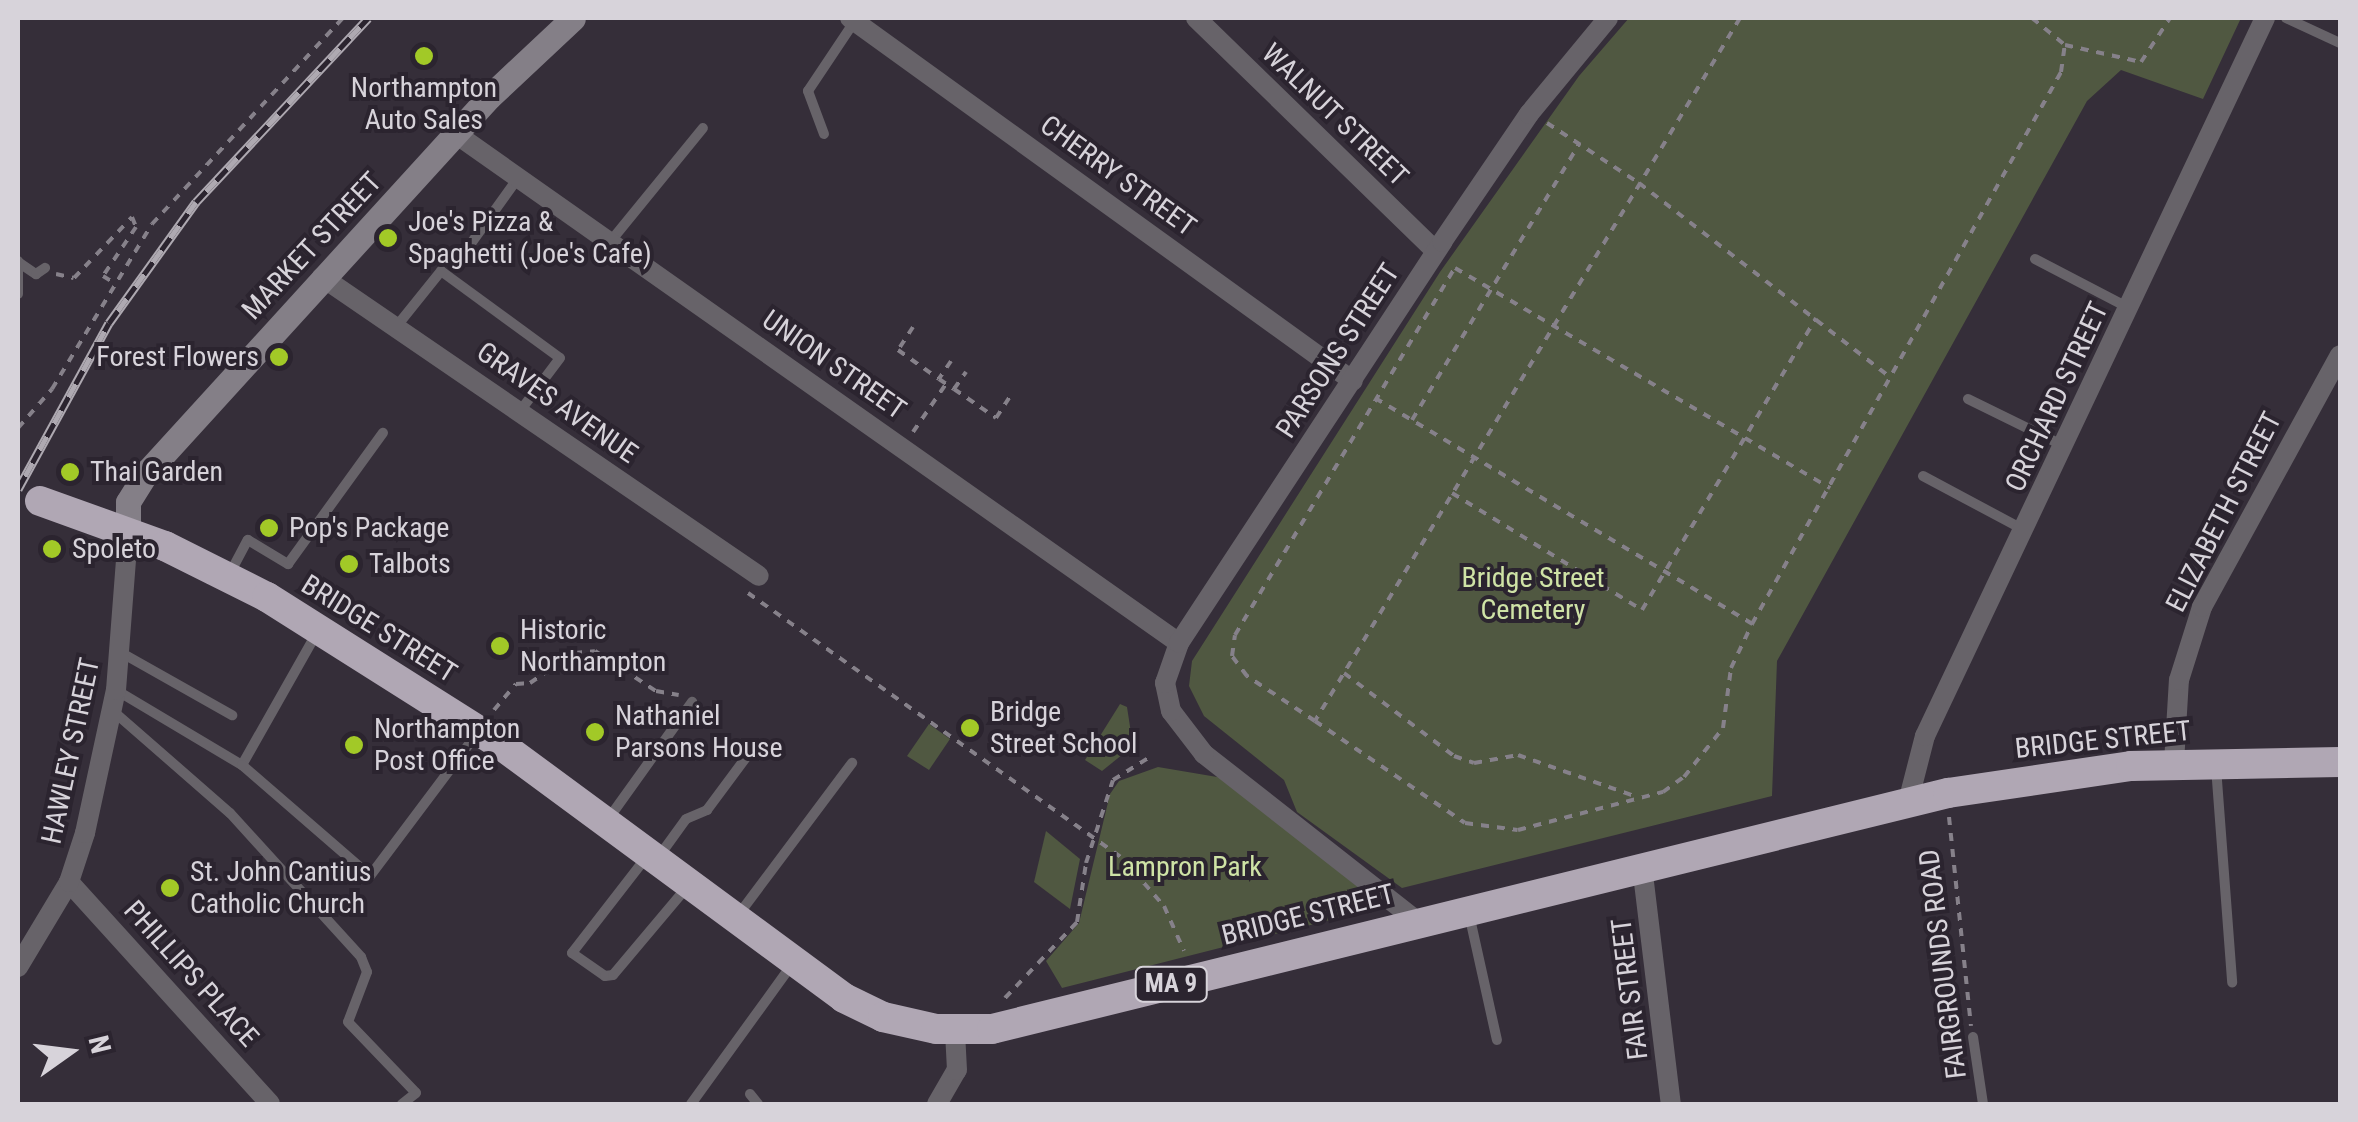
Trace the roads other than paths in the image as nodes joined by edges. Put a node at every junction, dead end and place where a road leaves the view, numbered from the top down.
1 (573, 18) edge
2 (1196, 18) edge
3 (1605, 18) edge
4 (2264, 18) edge
5 (2286, 18) edge
6 (853, 19) edge
7 (2340, 43) edge
8 (703, 128) dead end
9 (456, 134) junction
10 (824, 134) dead end
11 (518, 178) junction
12 (609, 243) junction
13 (467, 248) dead end
14 (1436, 251) junction
15 (2035, 259) dead end
16 (18, 261) edge
17 (45, 268) road end
18 (322, 278) junction
19 (18, 294) edge
20 (2130, 308) junction
21 (396, 327) junction
22 (2340, 355) edge
23 (1353, 380) junction
24 (1968, 399) dead end
25 (520, 411) junction
26 (383, 433) dead end
27 (2065, 446) junction
28 (1923, 476) dead end
29 (40, 501) dead end
30 (2024, 530) junction
31 (128, 533) junction
32 (228, 576) junction
33 (752, 583) road end
34 (319, 629) junction
35 (1180, 644) junction
36 (120, 652) junction
37 (114, 701) junction
38 (692, 702) road end
39 (232, 715) dead end
40 (487, 721) junction
41 (753, 748) dead end
42 (2216, 761) junction
43 (2340, 762) edge
44 (852, 763) dead end
45 (2174, 763) junction
46 (242, 765) junction
47 (1908, 802) junction
48 (606, 822) junction
49 (652, 857) junction
50 (1642, 866) junction
51 (69, 882) junction
52 (689, 884) junction
53 (1468, 908) junction
54 (735, 919) junction
55 (1418, 921) junction
56 (19, 961) edge
57 (793, 962) junction
58 (2232, 982) dead end
59 (955, 1030) junction
60 (1972, 1037) road end
61 (1497, 1040) dead end
62 (750, 1094) dead end
63 (270, 1104) edge
64 (402, 1104) edge
65 (691, 1104) edge
66 (758, 1104) edge
67 (938, 1104) edge
68 (1671, 1104) edge
69 (1983, 1104) edge

1 - 9 street, MARKET STREET
2 - 14 street, WALNUT STREET
3 - 14 street, PARSONS STREET
4 - 20 street, ORCHARD STREET
5 - 7 lane
6 - 10 lane
6 - 23 street, CHERRY STREET
8 - 12 lane
9 - 11 street, UNION STREET
9 - 18 street, MARKET STREET
11 - 12 street, UNION STREET
11 - 13 lane
12 - 35 street, UNION STREET
14 - 23 street, PARSONS STREET
15 - 20 lane
16 - 17 lane
16 - 19 lane
18 - 21 street, GRAVES AVENUE
18 - 31 street, MARKET STREET
20 - 27 street, ORCHARD STREET
21 - 25 street, GRAVES AVENUE
21 - 25 lane
22 - 45 street, ELIZABETH STREET
23 - 35 street, PARSONS STREET
24 - 27 lane
25 - 33 street, GRAVES AVENUE
26 - 32 lane
27 - 30 street, ORCHARD STREET
28 - 30 lane
29 - 31 highway, MA 9
30 - 47 street, ORCHARD STREET
31 - 32 highway, BRIDGE STREET / MA 9
31 - 36 street, HAWLEY STREET
32 - 34 highway, BRIDGE STREET / MA 9
34 - 40 highway, BRIDGE STREET / MA 9
34 - 46 lane
35 - 55 street, PARSONS STREET
36 - 37 street, HAWLEY STREET
36 - 39 lane
37 - 46 lane
37 - 51 street, HAWLEY STREET
37 - 64 lane
38 - 48 lane
40 - 46 lane
40 - 48 highway, BRIDGE STREET / MA 9
41 - 49 lane
42 - 43 highway, BRIDGE STREET / MA 9
42 - 45 highway, BRIDGE STREET / MA 9
42 - 58 lane
44 - 54 lane
45 - 47 highway, BRIDGE STREET / MA 9
47 - 50 highway, BRIDGE STREET / MA 9
48 - 49 highway, BRIDGE STREET / MA 9
49 - 52 highway, BRIDGE STREET / MA 9
49 - 52 lane
50 - 53 highway, BRIDGE STREET / MA 9
50 - 68 street, FAIR STREET
51 - 56 street, HAWLEY STREET
51 - 63 street, PHILLIPS PLACE
52 - 54 highway, BRIDGE STREET / MA 9
53 - 55 highway, BRIDGE STREET / MA 9
53 - 61 lane
54 - 57 highway, BRIDGE STREET / MA 9
55 - 59 highway, BRIDGE STREET / MA 9
57 - 59 highway, BRIDGE STREET / MA 9
57 - 65 lane
59 - 67 street
60 - 69 lane, FAIRGROUNDS ROAD
62 - 66 lane

